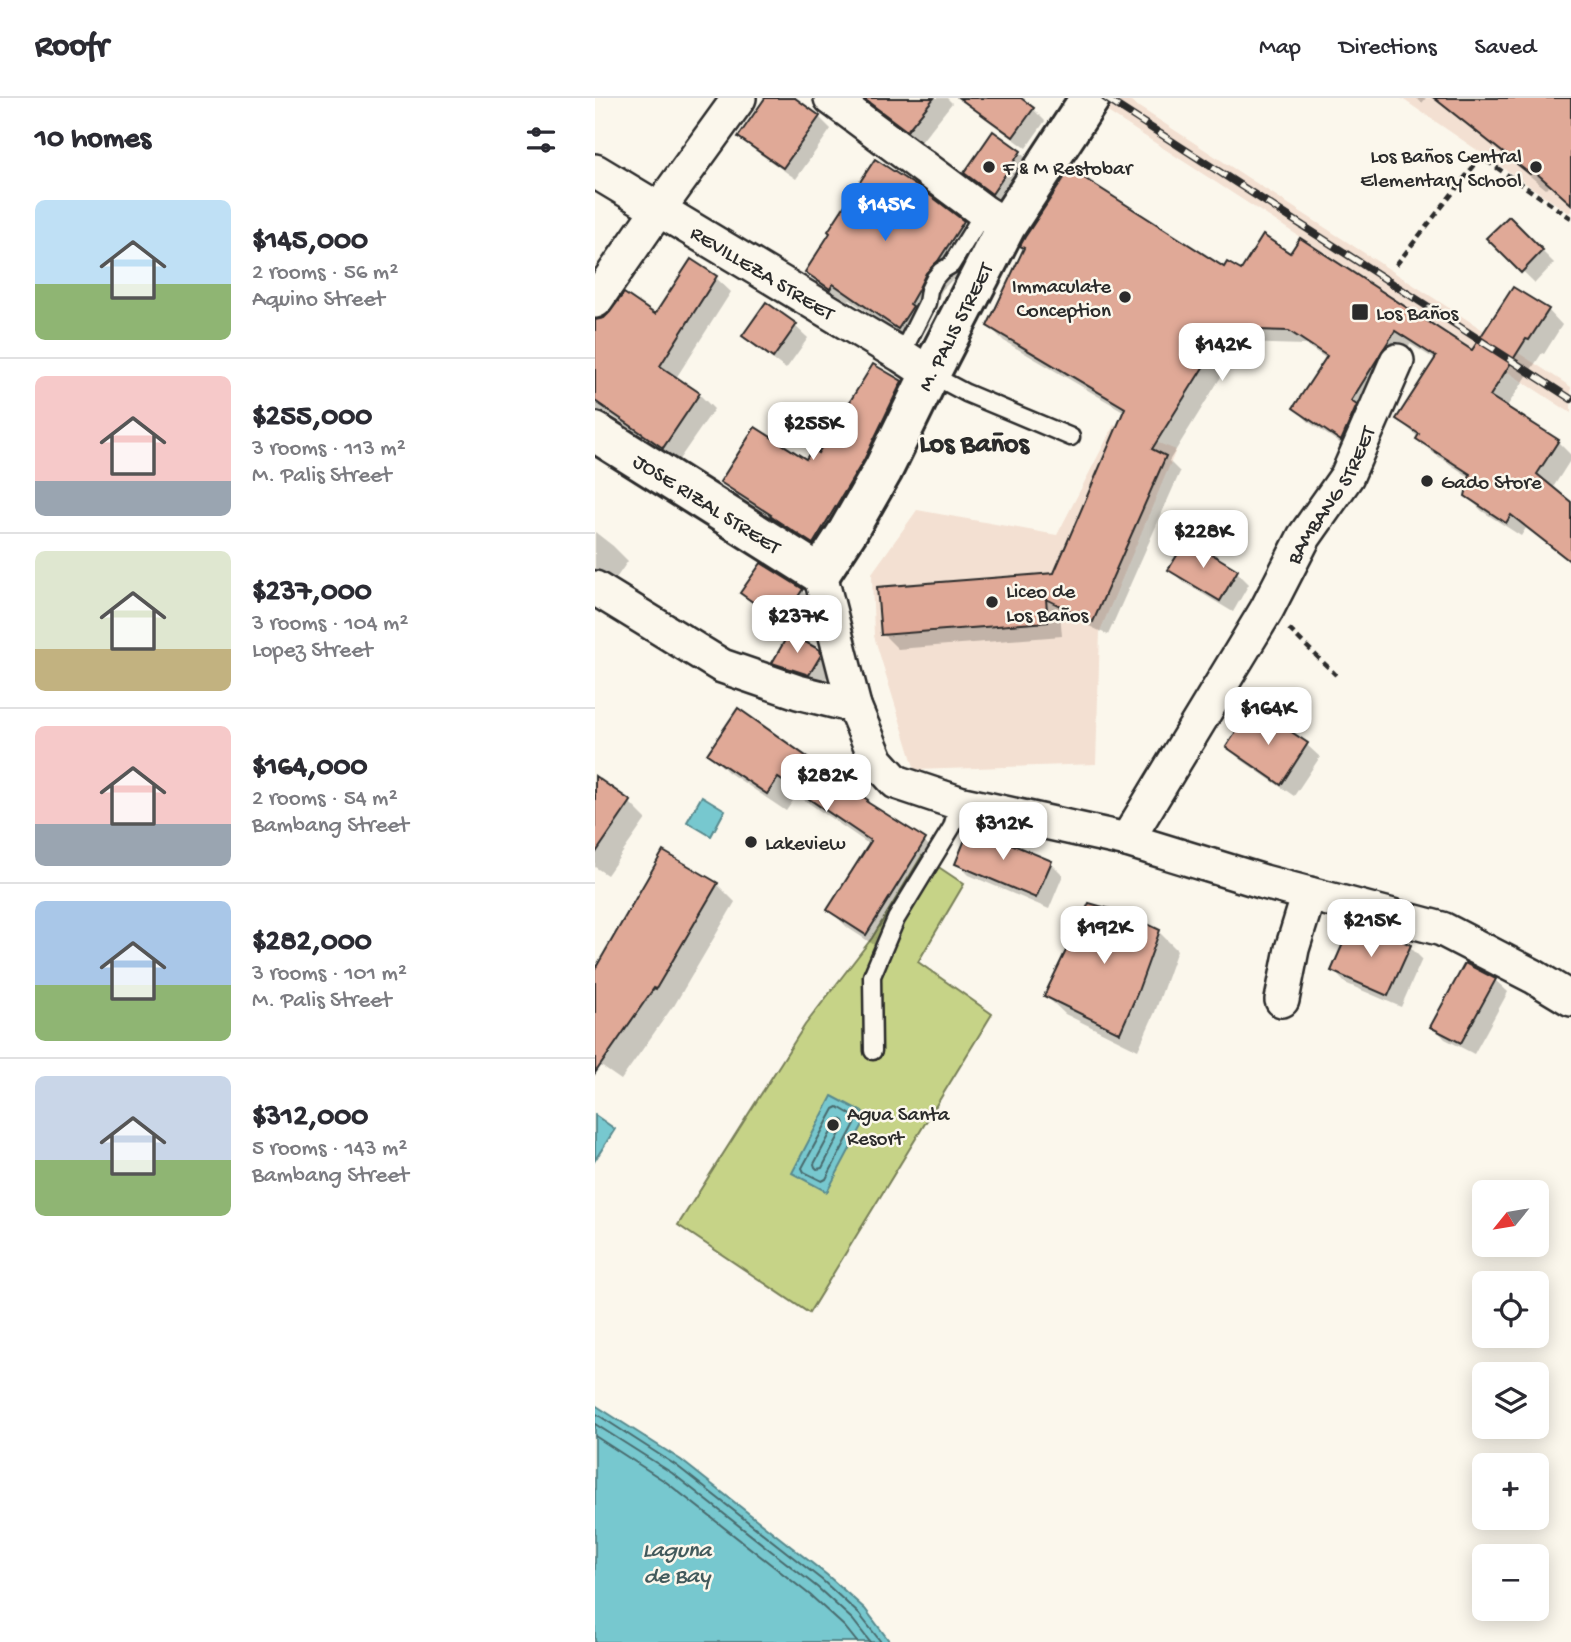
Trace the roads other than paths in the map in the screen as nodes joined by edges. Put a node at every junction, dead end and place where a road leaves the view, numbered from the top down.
1 (739, 98) edge
2 (831, 98) edge
3 (1085, 106) edge
4 (595, 171) edge
5 (658, 209) junction
6 (995, 219) junction
7 (595, 301) edge
8 (1397, 362) dead end
9 (915, 365) junction
10 (595, 432) edge
11 (1071, 437) dead end
12 (820, 574) junction
13 (595, 588) edge
14 (854, 706) junction
15 (959, 803) junction
16 (1127, 840) junction
17 (1309, 894) junction
18 (1571, 999) edge
19 (1282, 1000) dead end
20 (873, 1051) dead end

1 - 5 street
2 - 6 street
3 - 6 main road, M. PALIS STREET
4 - 5 street, REVILLEZA STREET
5 - 7 street
5 - 9 street, REVILLEZA STREET
6 - 9 main road, M. PALIS STREET
8 - 16 street, BAMBANG STREET
9 - 11 lane
9 - 12 main road, M. PALIS STREET
10 - 12 main road, JOSE RIZAL STREET
12 - 14 street
13 - 14 street
14 - 15 street
15 - 16 street
15 - 20 lane
16 - 17 street
17 - 18 street
17 - 19 street

